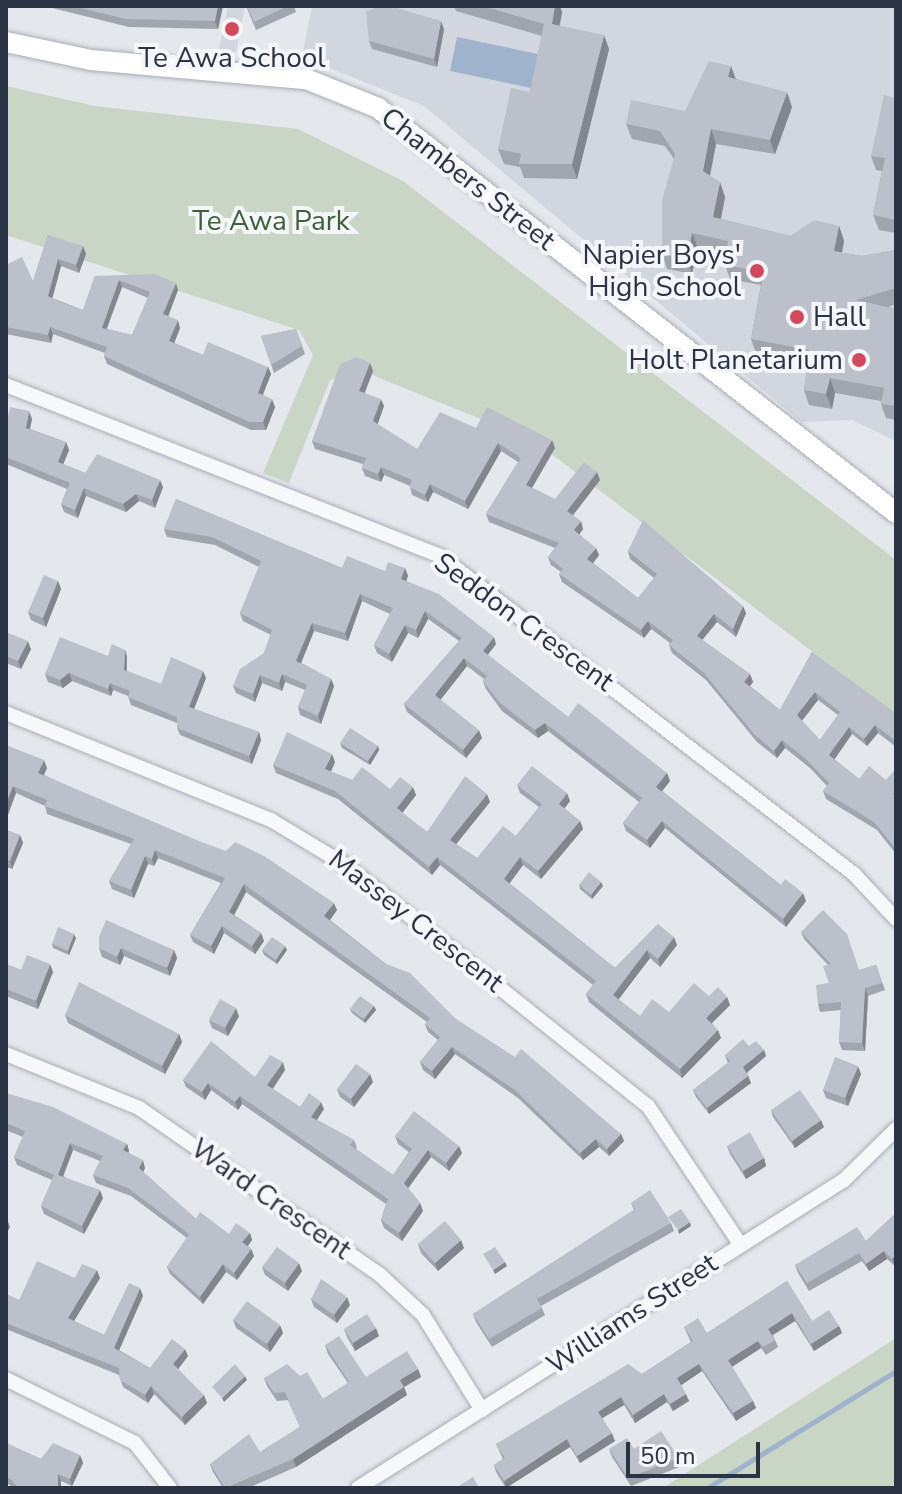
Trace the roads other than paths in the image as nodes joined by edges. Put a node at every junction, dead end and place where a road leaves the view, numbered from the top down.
1 (6, 42) edge
2 (6, 385) edge
3 (896, 513) edge
4 (6, 713) edge
5 (896, 919) edge
6 (6, 1054) edge
7 (896, 1129) edge
8 (740, 1244) junction
9 (6, 1379) edge
10 (482, 1410) junction
11 (170, 1488) edge
12 (358, 1488) edge

1 - 3 main road, Chambers Street
2 - 5 street, Seddon Crescent
4 - 8 street, Massey Crescent
6 - 10 street, Ward Crescent
7 - 8 street, Williams Street
8 - 10 street, Williams Street
9 - 11 street
10 - 12 street, Williams Street

